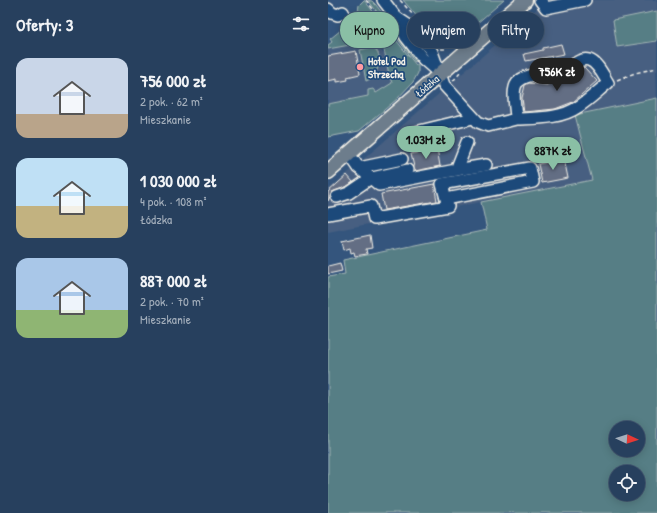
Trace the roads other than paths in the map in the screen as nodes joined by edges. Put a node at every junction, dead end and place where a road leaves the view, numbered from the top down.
1 (383, 0) edge
2 (525, 0) edge
3 (540, 0) edge
4 (585, 0) edge
5 (328, 9) edge
6 (340, 14) edge
7 (446, 78) junction
8 (473, 118) junction
9 (516, 119) junction
10 (407, 134) dead end
11 (467, 142) dead end
12 (349, 154) junction
13 (402, 159) dead end
14 (483, 163) dead end
15 (458, 165) junction
16 (359, 168) junction
17 (407, 170) dead end
18 (328, 172) edge
19 (371, 178) junction
20 (337, 196) dead end
21 (446, 199) junction
22 (328, 214) edge

1 - 7 street
2 - 7 main road, Łódzka
3 - 4 street
5 - 6 street
7 - 8 street
7 - 12 main road, Łódzka
8 - 9 street
8 - 10 street
9 - 9 street
11 - 15 street
12 - 16 street
12 - 18 main road, Łódzka
13 - 16 street
14 - 15 street
15 - 19 street
16 - 19 street
17 - 19 street
19 - 20 street
21 - 21 street
21 - 22 street

